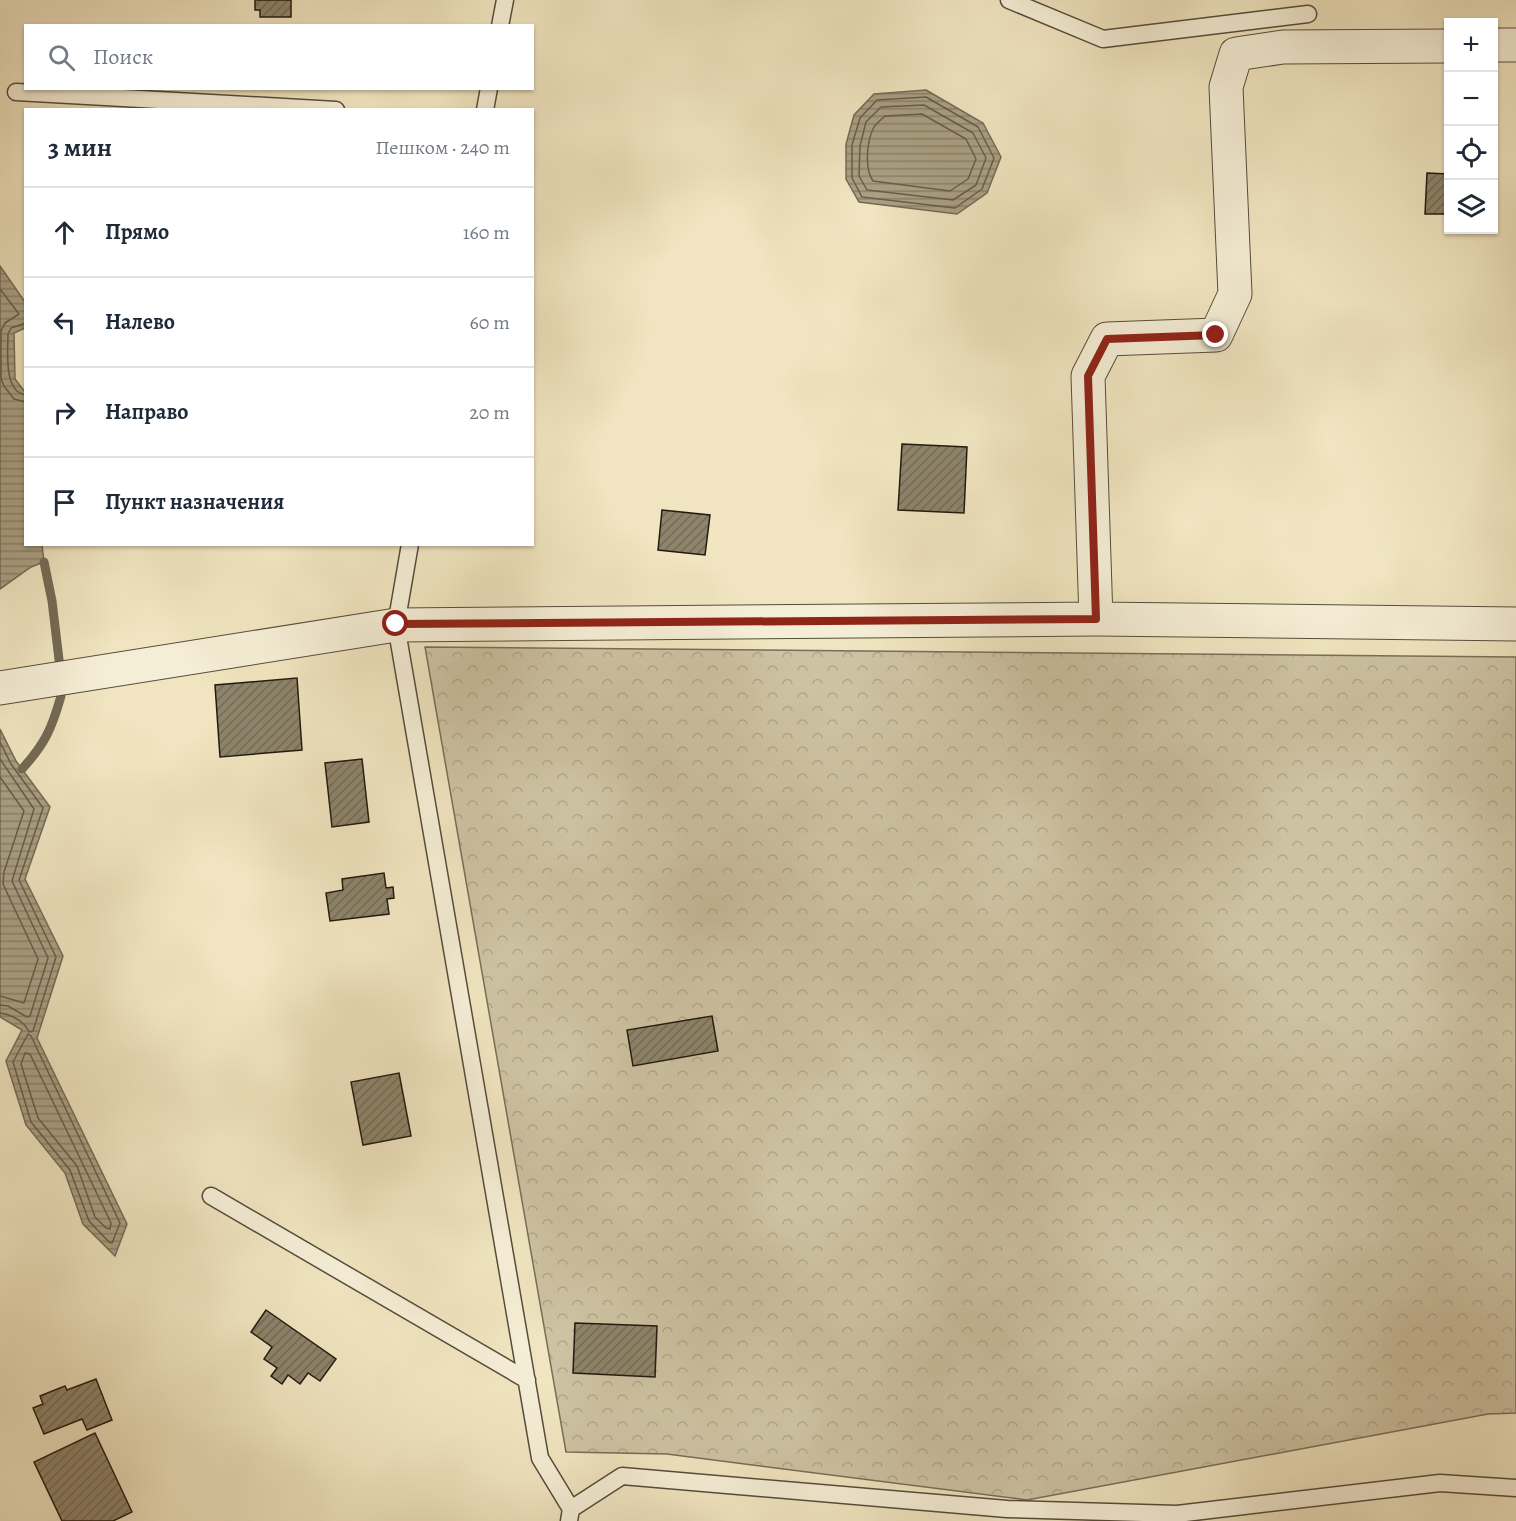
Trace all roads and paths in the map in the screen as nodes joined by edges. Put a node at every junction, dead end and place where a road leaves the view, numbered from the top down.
1 (504, 0) edge
2 (1009, 0) edge
3 (1308, 14) dead end
4 (500, 24) edge
5 (1498, 45) edge
6 (1516, 45) edge
7 (1444, 46) edge
8 (489, 90) edge
9 (16, 92) dead end
10 (300, 108) edge
11 (485, 108) edge
12 (410, 546) edge
13 (1096, 619) junction
14 (396, 624) junction
15 (1516, 624) edge
16 (0, 688) edge
17 (211, 1196) dead end
18 (527, 1380) junction
19 (1516, 1488) edge
20 (570, 1515) edge

1 - 4 lane
2 - 3 lane
5 - 6 street
7 - 13 street
8 - 11 lane
9 - 10 lane
12 - 14 lane
13 - 14 street
13 - 15 street
14 - 16 street
14 - 18 lane
17 - 18 lane
18 - 20 lane
19 - 20 lane

